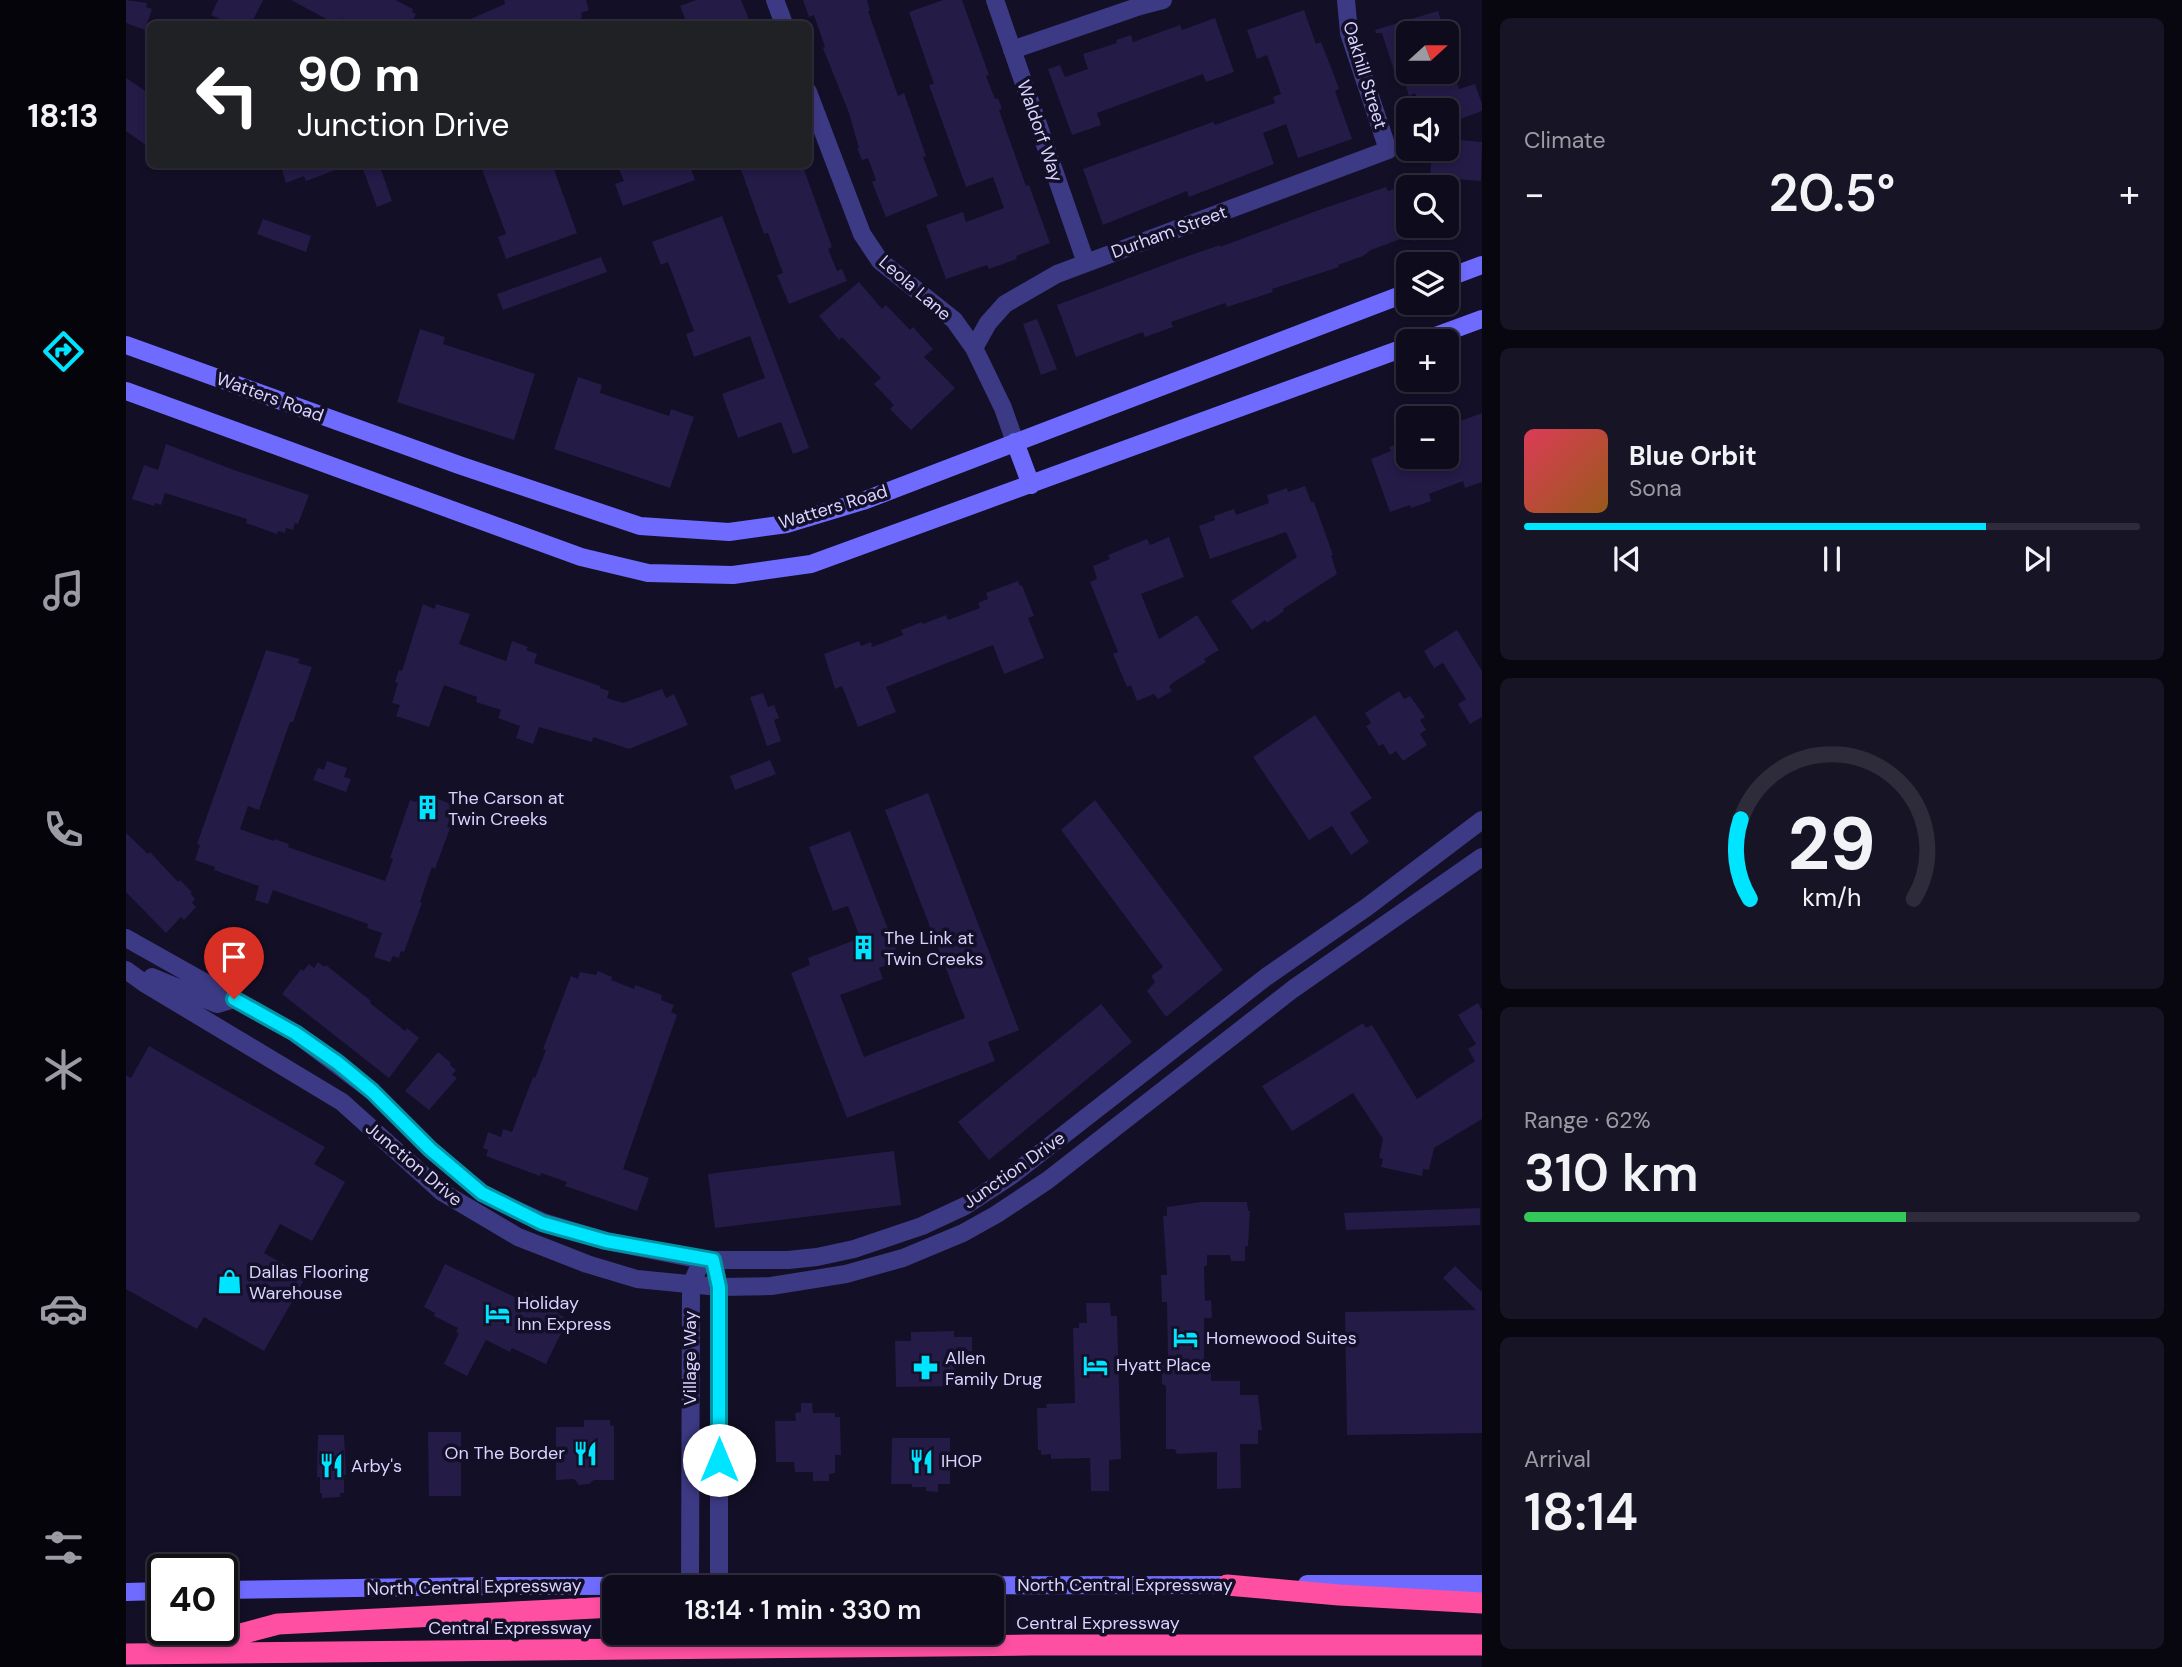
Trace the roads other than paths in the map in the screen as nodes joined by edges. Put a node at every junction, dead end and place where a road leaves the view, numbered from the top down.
1 (775, 0) edge
2 (995, 0) edge
3 (1163, 0) edge
4 (1346, 0) edge
5 (783, 21) edge
6 (1012, 50) junction
7 (812, 103) edge
8 (1388, 150) joint
9 (1086, 263) junction
10 (1482, 265) edge
11 (1459, 274) edge
12 (1396, 297) edge
13 (1482, 319) edge
14 (1455, 329) edge
15 (126, 345) edge
16 (974, 348) junction
17 (1396, 351) edge
18 (126, 391) edge
19 (1015, 442) junction
20 (1031, 485) junction
21 (1482, 820) edge
22 (1482, 858) edge
23 (126, 938) edge
24 (126, 968) edge
25 (234, 999) junction
26 (707, 1260) junction
27 (691, 1285) junction
28 (719, 1287) junction
29 (690, 1575) edge
30 (719, 1575) edge
31 (1482, 1584) edge
32 (1227, 1585) junction
33 (602, 1586) edge
34 (1004, 1586) edge
35 (238, 1590) edge
36 (126, 1591) edge
37 (147, 1591) edge
38 (1482, 1603) edge
39 (602, 1606) edge
40 (1482, 1644) edge
41 (171, 1653) junction
42 (126, 1654) edge

1 - 5 street
2 - 6 street, Waldorf Way
3 - 6 street
4 - 8 street, Oakhill Street
6 - 9 street, Waldorf Way
7 - 16 street, Leola Lane
8 - 9 street, Durham Street
9 - 16 street, Durham Street
10 - 11 main road
12 - 19 main road, Watters Road
13 - 14 main road
15 - 19 main road, Watters Road
16 - 19 street, Leola Lane
17 - 20 main road
18 - 20 main road
19 - 20 main road
21 - 26 street, Junction Drive
22 - 28 street, Junction Drive
23 - 25 street, Junction Drive
24 - 25 street
24 - 27 street, Junction Drive
25 - 26 street, Junction Drive
26 - 27 street, Village Way
26 - 28 street, Village Way
27 - 28 street, Junction Drive
27 - 29 street, Village Way
28 - 30 street, Village Way
31 - 32 main road, North Central Expressway
32 - 34 main road, North Central Expressway
32 - 38 highway
33 - 35 main road, North Central Expressway
36 - 37 main road
39 - 41 highway
40 - 41 highway, Central Expressway
41 - 42 highway, Central Expressway

